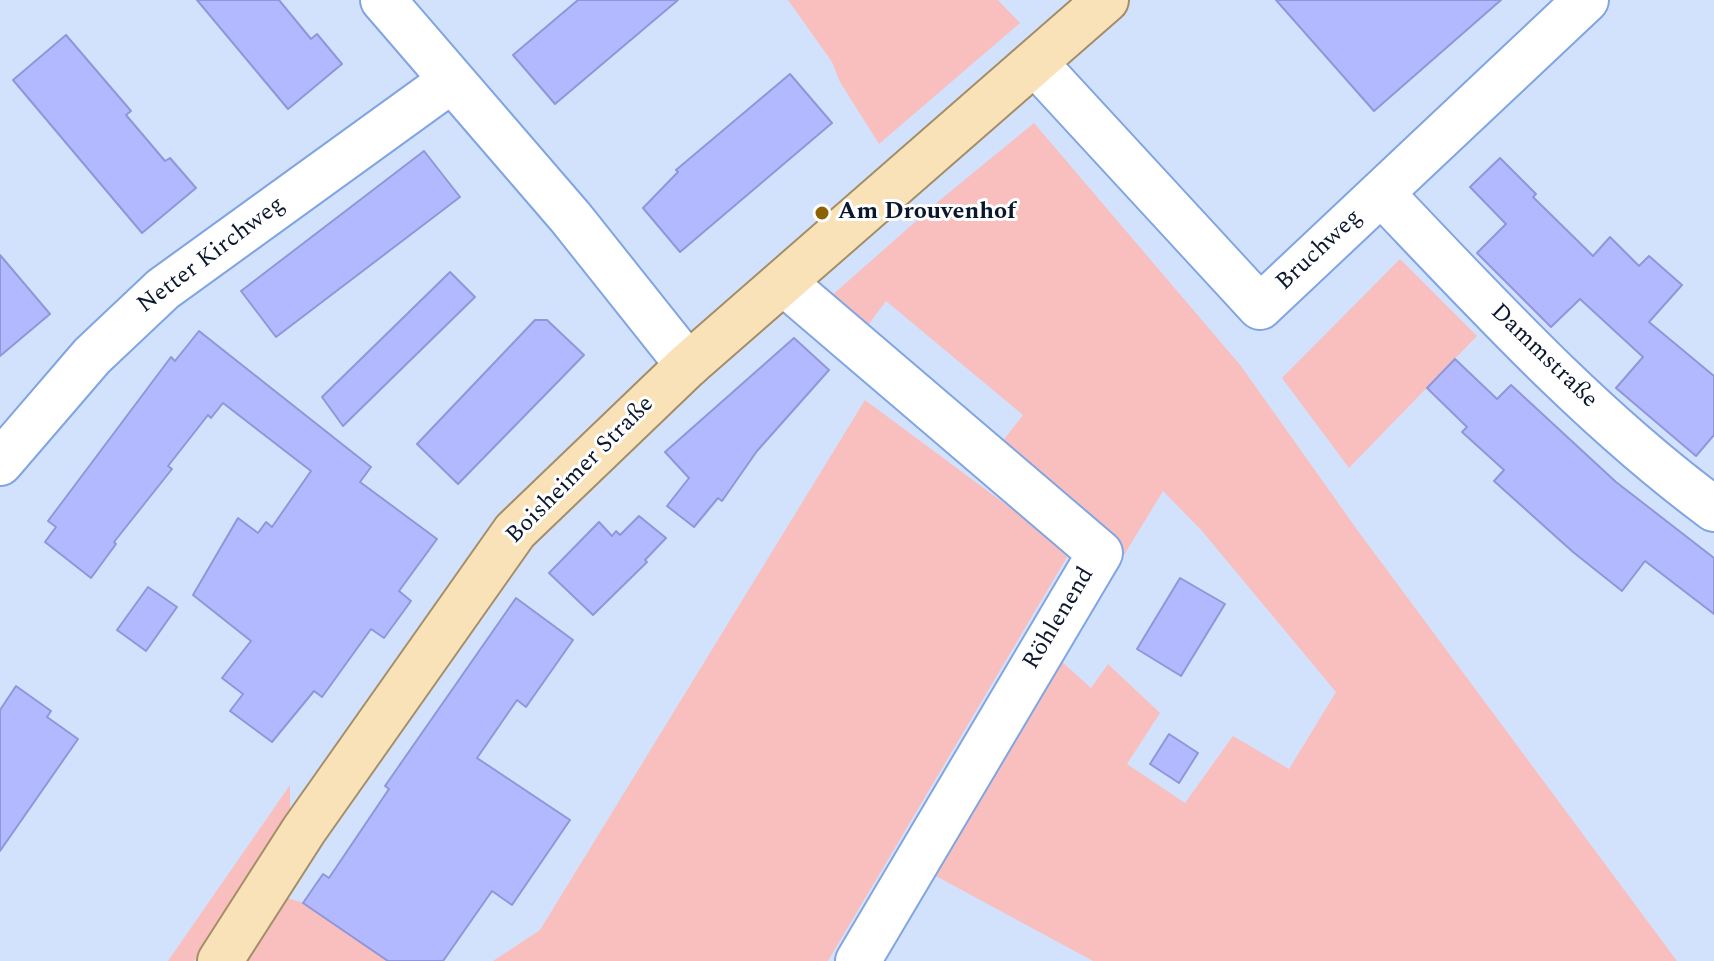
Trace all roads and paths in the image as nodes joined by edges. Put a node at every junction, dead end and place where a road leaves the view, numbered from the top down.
1 (383, 0) edge
2 (1106, 0) edge
3 (1586, 0) edge
4 (1035, 63) junction
5 (452, 80) junction
6 (1381, 193) junction
7 (784, 283) junction
8 (688, 365) junction
9 (0, 463) edge
10 (1714, 509) edge
11 (220, 961) edge
12 (858, 961) edge

1 - 5 street
2 - 4 main road, Boisheimer Straße
3 - 6 street, Bruchweg
4 - 6 street, Bruchweg
4 - 7 main road, Boisheimer Straße
5 - 8 street
5 - 9 street, Netter Kirchweg
6 - 10 street, Dammstraße
7 - 8 main road, Boisheimer Straße
7 - 12 street, Röhlenend
8 - 11 main road, Boisheimer Straße

